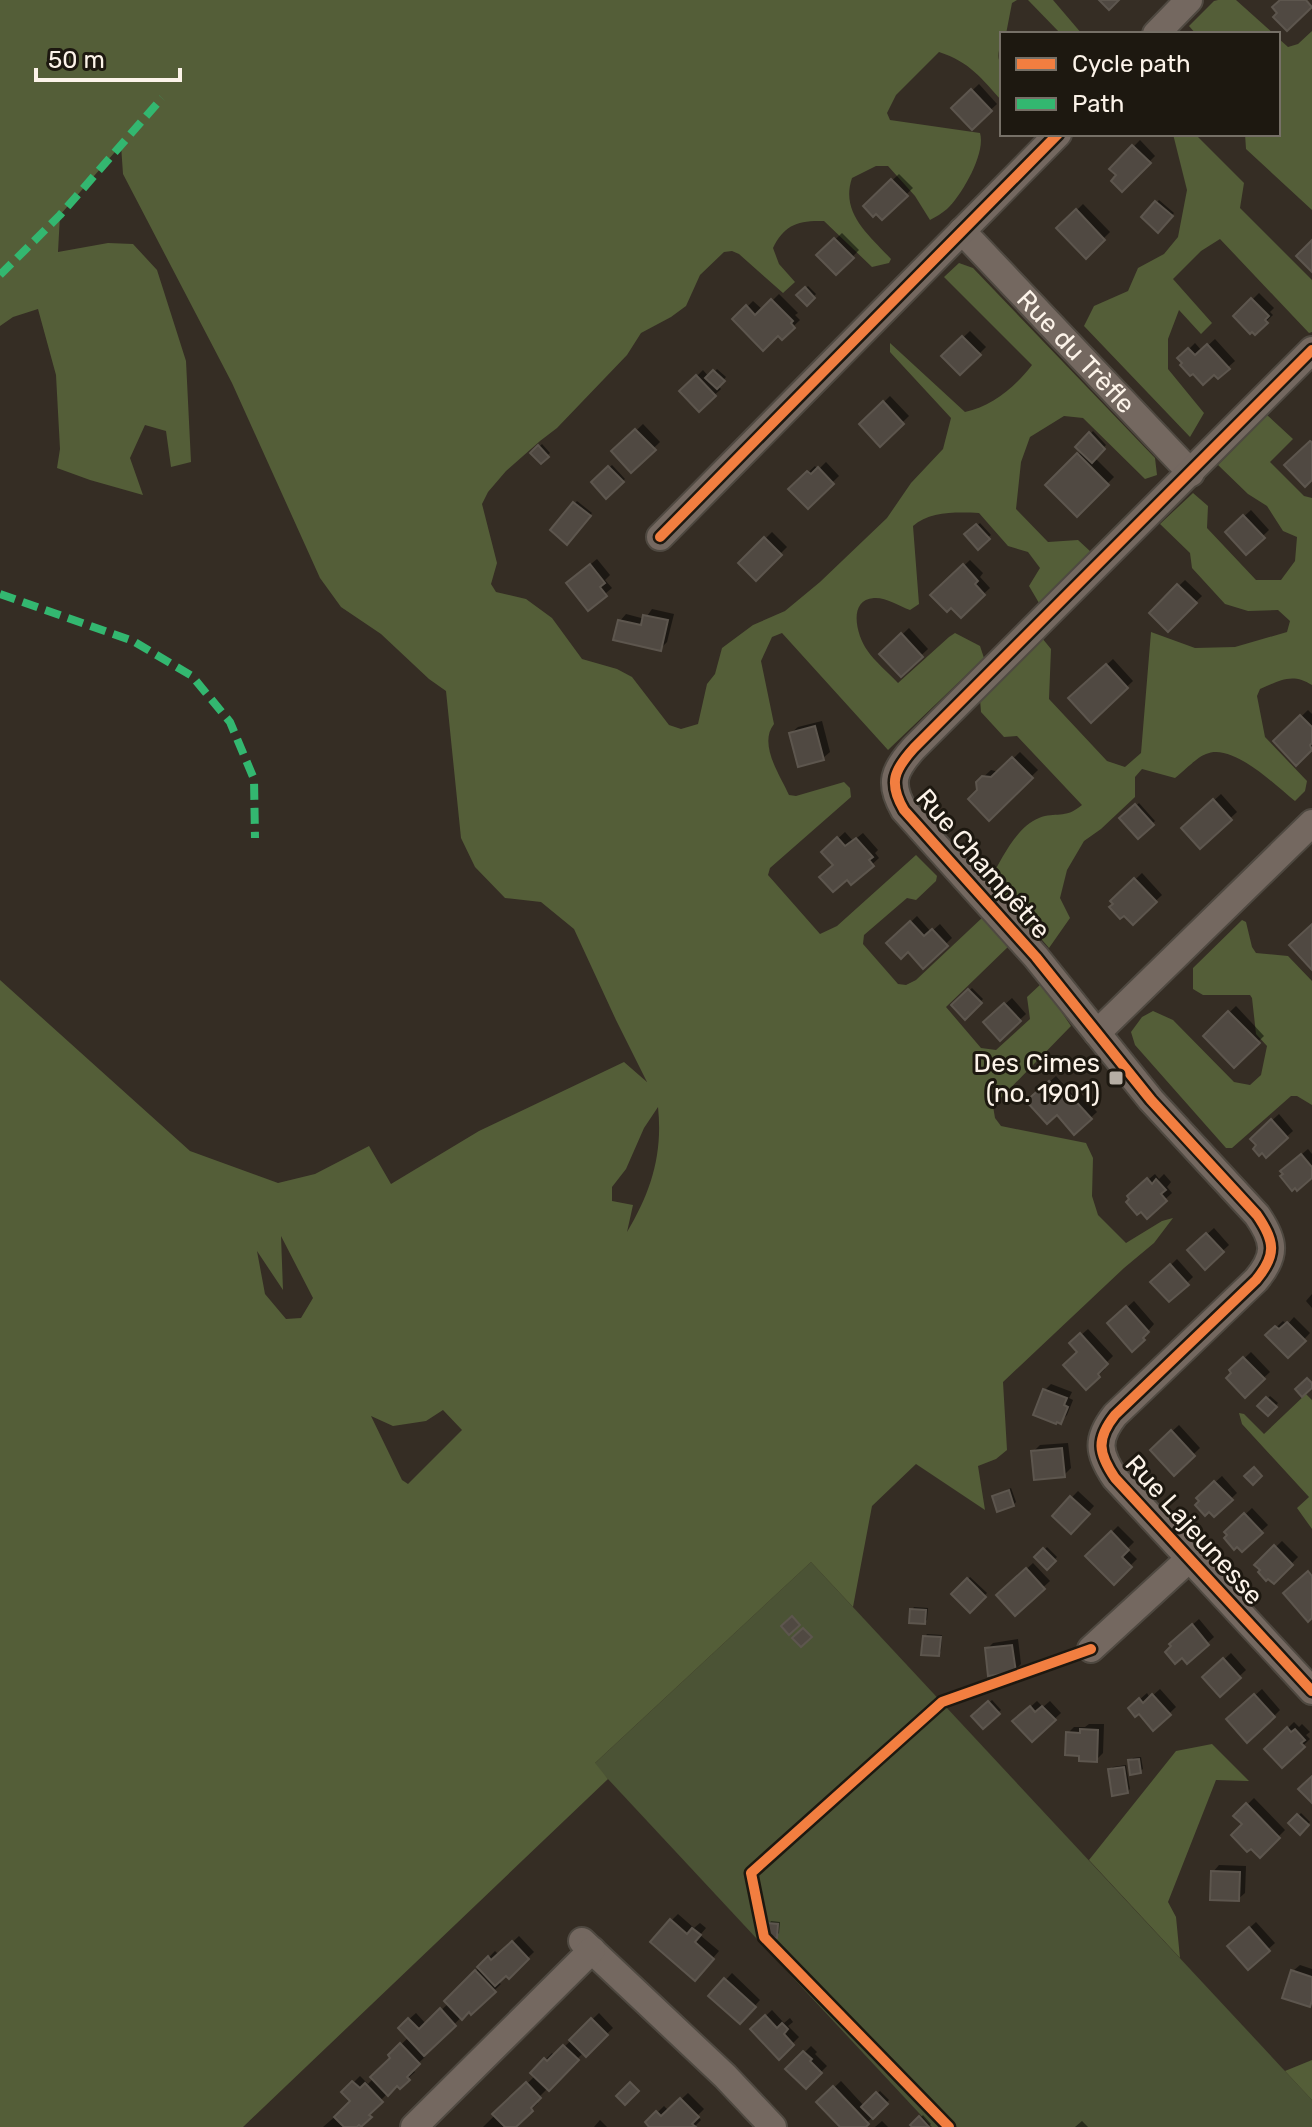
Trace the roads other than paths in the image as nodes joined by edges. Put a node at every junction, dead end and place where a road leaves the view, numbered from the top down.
1 (1189, 0) edge
2 (1158, 32) edge
3 (1056, 136) edge
4 (962, 231) junction
5 (1312, 350) edge
6 (1191, 473) junction
7 (660, 537) dead end
8 (1312, 823) edge
9 (1097, 1033) junction
10 (1272, 1252) joint
11 (1189, 1559) junction
12 (1091, 1649) dead end
13 (1312, 1691) edge
14 (761, 2123) edge
15 (414, 2127) edge

1 - 2 street
3 - 4 street
4 - 6 street, Rue du Trèfle
4 - 7 street
5 - 6 street, Rue Champêtre
6 - 9 street, Rue Champêtre
8 - 9 street
9 - 10 street, Rue Champêtre
10 - 11 street, Rue Lajeunesse
11 - 12 street, Rue Lajeunesse
11 - 13 street, Rue Lajeunesse
14 - 15 street

